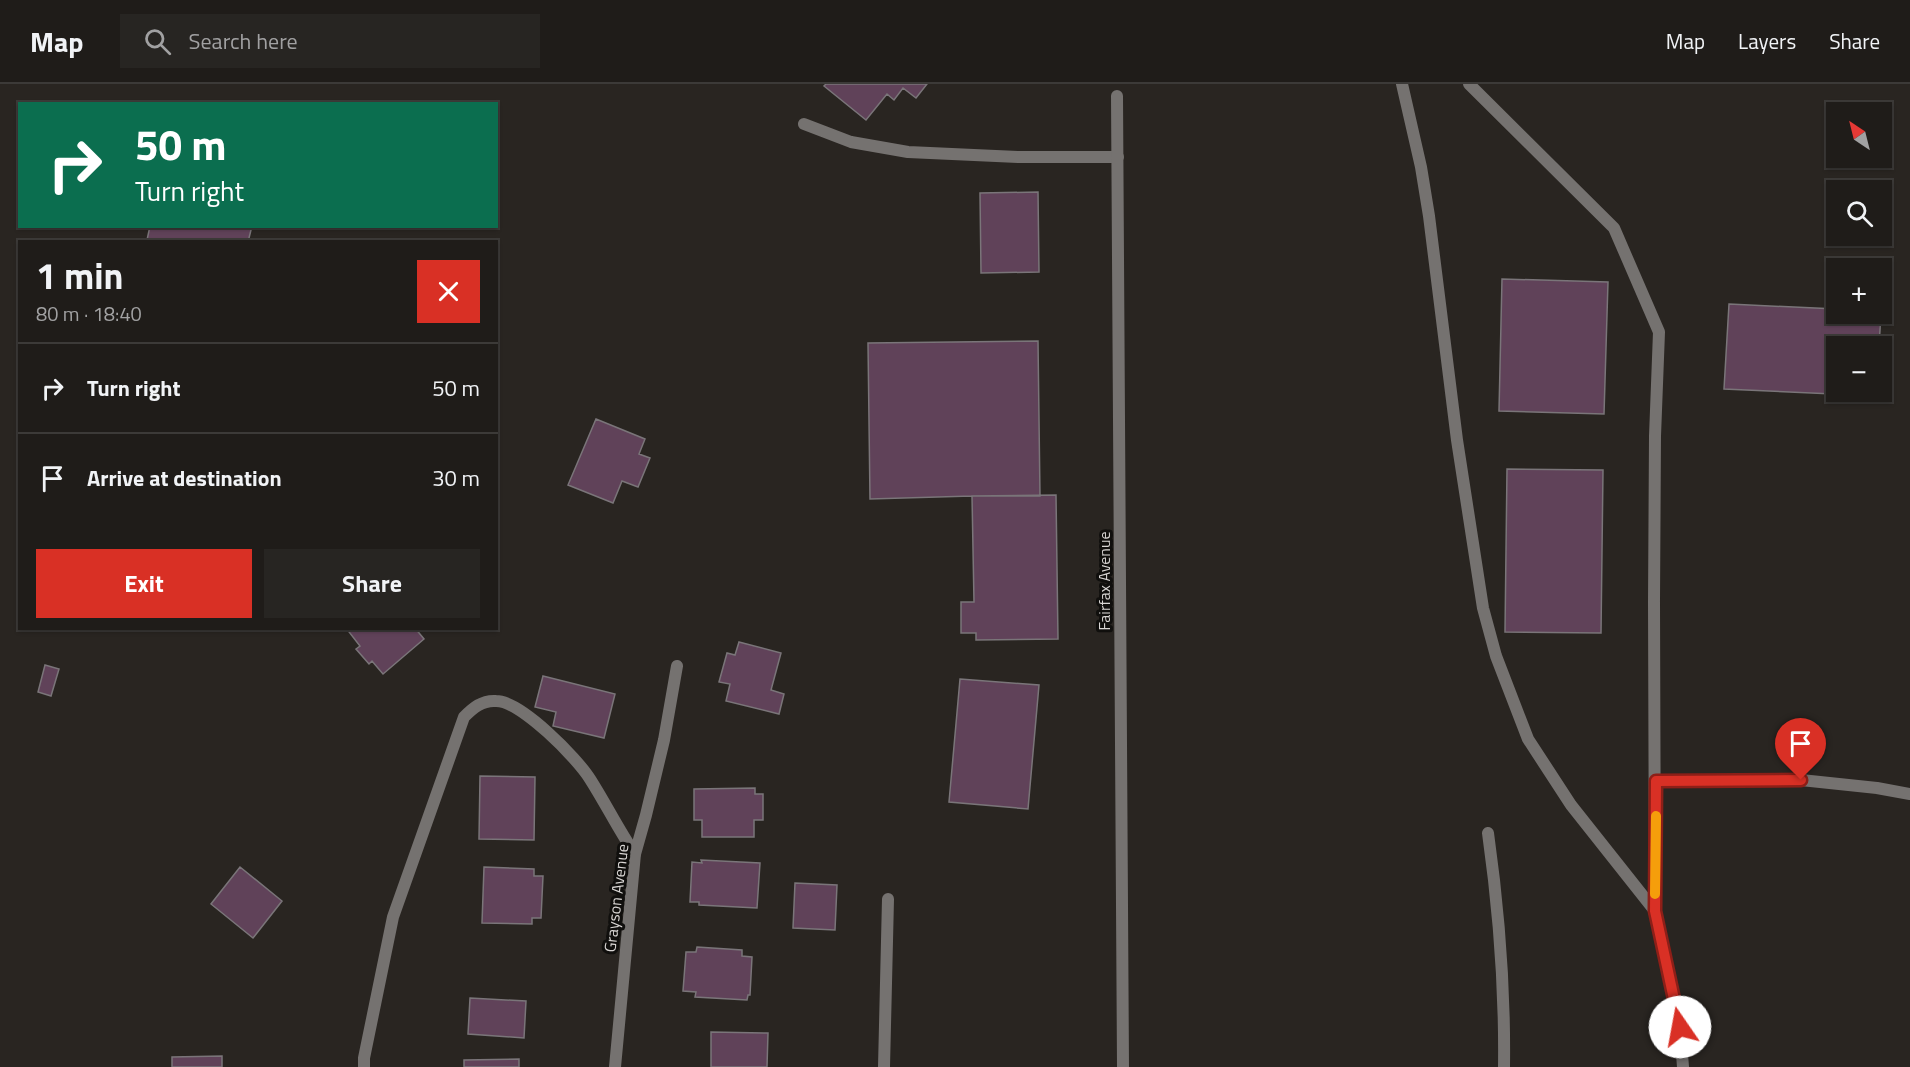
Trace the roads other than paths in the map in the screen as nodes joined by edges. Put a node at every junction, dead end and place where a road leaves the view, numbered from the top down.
1 (1402, 84) edge
2 (1469, 84) edge
3 (1117, 96) dead end
4 (804, 124) dead end
5 (1118, 157) junction
6 (677, 666) dead end
7 (1656, 781) junction
8 (1910, 794) edge
9 (1488, 833) dead end
10 (635, 854) junction
11 (888, 899) dead end
12 (1655, 911) junction
13 (364, 1067) edge
14 (615, 1067) edge
15 (884, 1067) edge
16 (1123, 1067) edge
17 (1504, 1067) edge
18 (1683, 1067) edge

1 - 12 street
2 - 7 street
3 - 5 street, Fairfax Avenue
4 - 5 street
5 - 16 street, Fairfax Avenue
6 - 10 street, Grayson Avenue
7 - 8 street
7 - 12 street
9 - 17 street
10 - 13 street
10 - 14 street, Grayson Avenue
11 - 15 street
12 - 18 street

